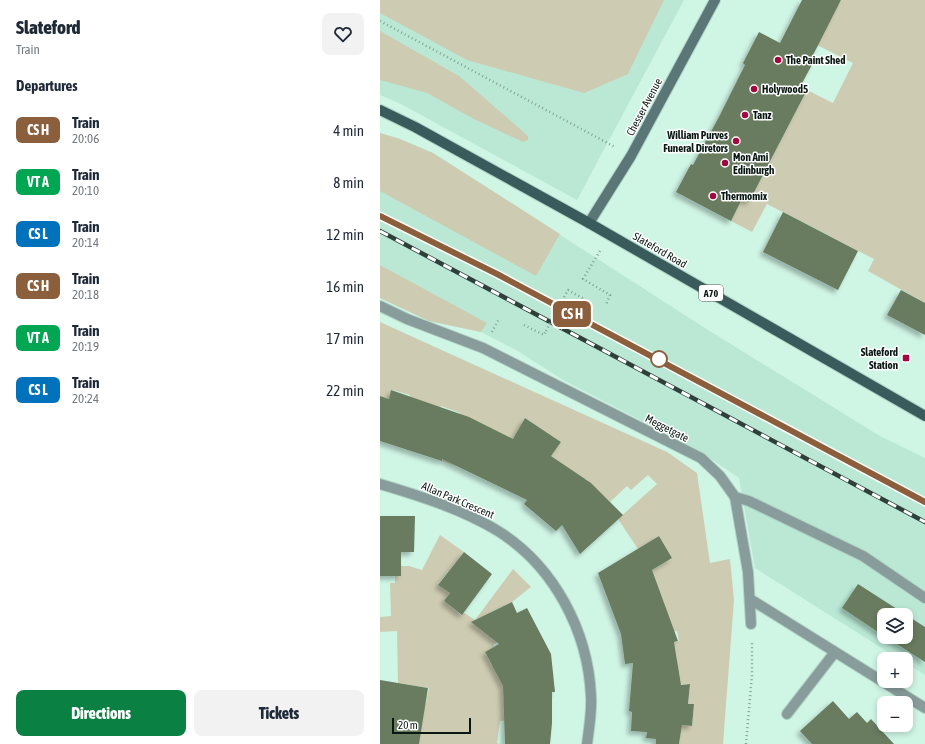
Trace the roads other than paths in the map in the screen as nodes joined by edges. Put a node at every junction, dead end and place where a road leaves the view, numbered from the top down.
1 (715, 0) edge
2 (380, 110) edge
3 (588, 223) junction
4 (380, 306) edge
5 (925, 416) edge
6 (380, 484) edge
7 (735, 497) junction
8 (925, 598) edge
9 (750, 599) junction
10 (751, 624) road end
11 (835, 652) junction
12 (925, 708) edge
13 (787, 714) dead end
14 (587, 744) edge

1 - 3 street, Chesser Avenue
2 - 3 main road, Slateford Road / A70
3 - 5 main road, Slateford Road / A70
4 - 7 street, Meggetgate
6 - 14 street, Allan Park Crescent
7 - 8 street
7 - 9 street
9 - 10 street
9 - 11 street
11 - 12 street
11 - 13 street

